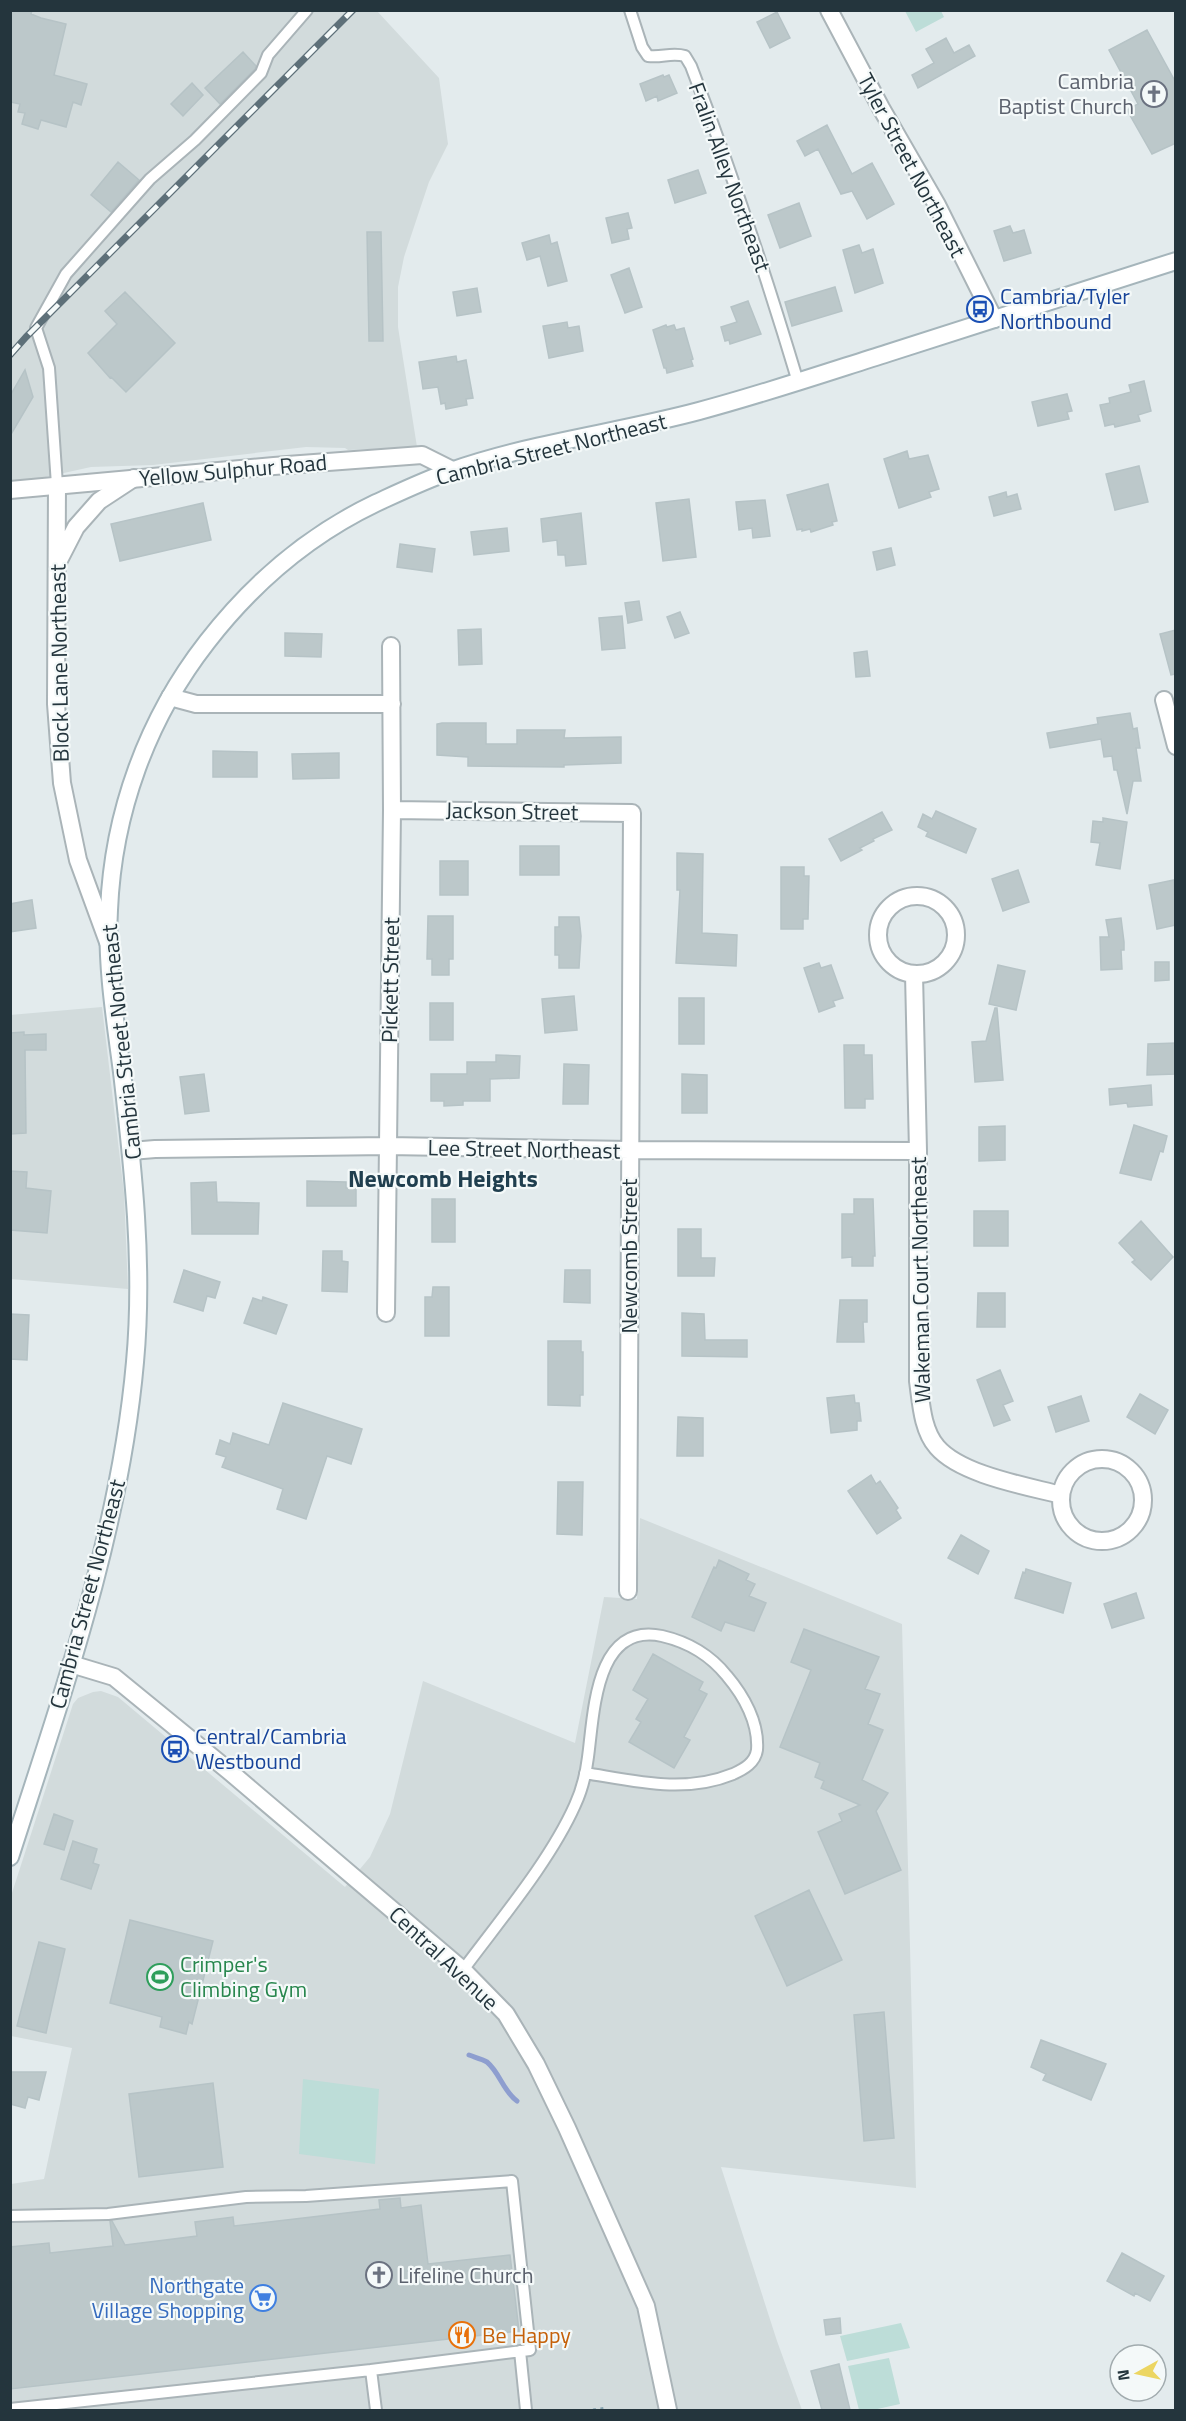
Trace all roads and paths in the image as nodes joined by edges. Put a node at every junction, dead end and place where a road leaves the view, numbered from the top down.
1 (307, 10) edge
2 (630, 10) edge
3 (829, 10) edge
4 (1176, 261) edge
5 (994, 319) junction
6 (798, 382) junction
7 (452, 470) junction
8 (135, 478) junction
9 (57, 485) junction
10 (10, 489) edge
11 (56, 565) junction
12 (391, 646) dead end
13 (170, 697) junction
14 (1164, 700) dead end
15 (392, 704) junction
16 (1176, 746) edge
17 (392, 810) junction
18 (632, 813) joint
19 (108, 943) junction
20 (914, 974) junction
21 (387, 1146) junction
22 (629, 1150) junction
23 (131, 1151) junction
24 (918, 1151) junction
25 (386, 1313) dead end
26 (1061, 1495) junction
27 (628, 1591) dead end
28 (71, 1664) junction
29 (585, 1773) junction
30 (10, 1857) edge
31 (462, 1970) junction
32 (10, 2216) edge
33 (520, 2351) junction
34 (371, 2370) junction
35 (32, 2408) edge
36 (607, 2408) dead end
37 (10, 2409) edge
38 (375, 2410) edge
39 (526, 2410) edge
40 (593, 2410) edge
41 (668, 2410) edge

1 - 9 lane
2 - 6 lane, Fralin Alley Northeast
3 - 5 street, Tyler Street Northeast
4 - 5 street, Cambria Street Northeast
5 - 6 street, Cambria Street Northeast
6 - 7 street, Cambria Street Northeast
7 - 8 street, Yellow Sulphur Road
7 - 13 street, Cambria Street Northeast
8 - 9 street, Yellow Sulphur Road
8 - 11 street
9 - 10 street, Yellow Sulphur Road
9 - 11 street, Block Lane Northeast
11 - 19 street, Block Lane Northeast
12 - 15 street, Pickett Street
13 - 15 street
13 - 19 street, Cambria Street Northeast
14 - 16 street
15 - 17 street, Pickett Street
17 - 18 street, Jackson Street
17 - 21 street, Pickett Street
18 - 22 street, Newcomb Street
19 - 23 street, Cambria Street Northeast
20 - 20 street
20 - 24 street, Wakeman Court Northeast
21 - 22 street, Lee Street Northeast
21 - 23 street, Lee Street Northeast
21 - 25 street, Pickett Street
22 - 24 street, Lee Street Northeast
22 - 27 street, Newcomb Street
23 - 28 street, Cambria Street Northeast
24 - 26 street, Wakeman Court Northeast
26 - 26 street
28 - 30 street, Cambria Street Northeast
28 - 31 street, Central Avenue
29 - 29 lane
29 - 31 lane
31 - 41 street, Central Avenue
32 - 33 lane
33 - 34 lane
33 - 39 lane
34 - 35 lane
34 - 38 lane
35 - 37 lane
36 - 40 path

